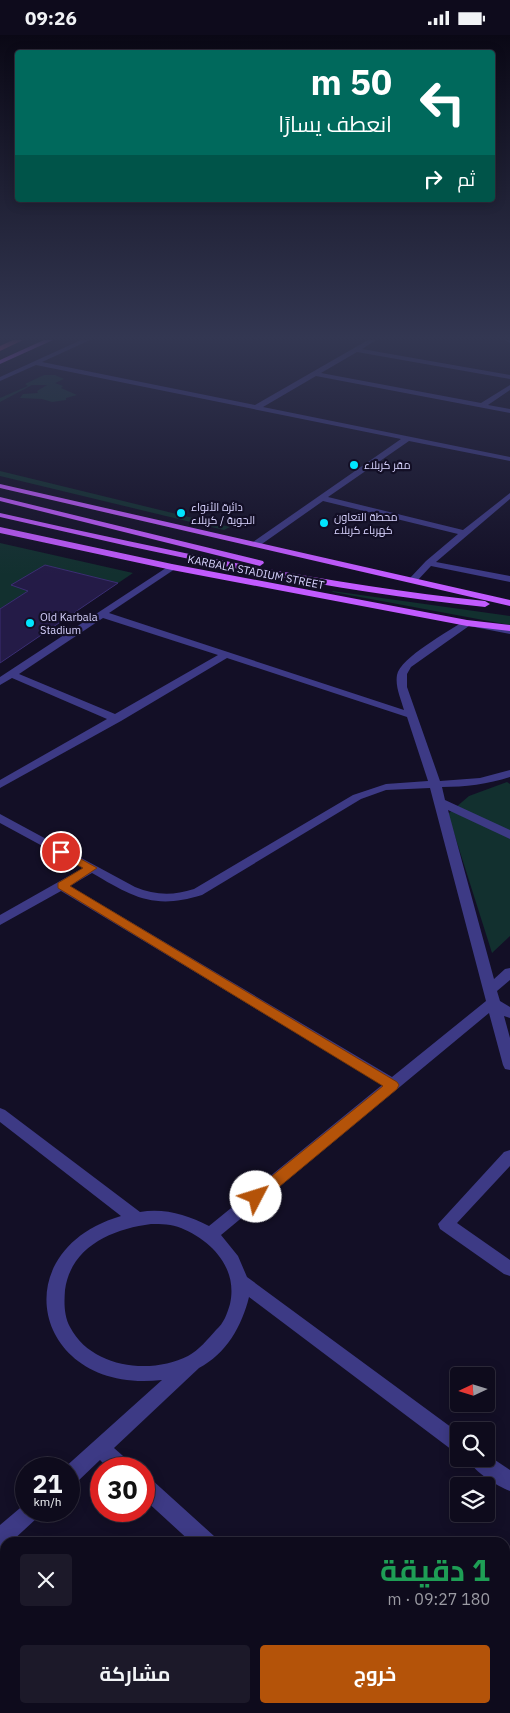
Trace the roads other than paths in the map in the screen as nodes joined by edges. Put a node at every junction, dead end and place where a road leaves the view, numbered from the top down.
1 (308, 418) edge
2 (408, 438) junction
3 (510, 459) edge
4 (0, 486) edge
5 (510, 495) edge
6 (322, 498) junction
7 (0, 499) edge
8 (0, 515) edge
9 (0, 530) edge
10 (465, 533) junction
11 (256, 545) junction
12 (429, 563) junction
13 (172, 567) junction
14 (510, 579) edge
15 (413, 580) junction
16 (388, 592) junction
17 (510, 604) edge
18 (101, 615) junction
19 (467, 623) junction
20 (510, 629) edge
21 (226, 655) junction
22 (11, 674) junction
23 (0, 682) edge
24 (410, 715) junction
25 (117, 719) junction
26 (507, 776) edge
27 (435, 784) junction
28 (0, 785) edge
29 (440, 802) junction
30 (0, 819) edge
31 (510, 835) edge
32 (92, 868) junction
33 (62, 886) junction
34 (0, 921) edge
35 (510, 972) edge
36 (490, 997) junction
37 (510, 1013) edge
38 (510, 1065) edge
39 (393, 1085) junction
40 (0, 1114) edge
41 (510, 1156) edge
42 (137, 1219) junction
43 (211, 1234) junction
44 (510, 1269) edge
45 (241, 1282) junction
46 (196, 1361) junction
47 (450, 1437) edge
48 (100, 1448) junction
49 (110, 1457) edge
50 (80, 1466) edge
51 (489, 1467) edge
52 (510, 1482) edge
53 (155, 1496) edge
54 (18, 1522) edge
55 (1, 1537) edge
56 (200, 1537) edge

1 - 2 street
2 - 3 street
2 - 6 street
4 - 11 main road
5 - 10 street
6 - 10 street
6 - 11 street
7 - 16 main road
8 - 16 main road, KARBALA STADIUM STREET
9 - 13 main road, KARBALA STADIUM STREET
10 - 12 street
11 - 15 main road
12 - 14 street
12 - 15 street
13 - 18 street
13 - 19 main road, KARBALA STADIUM STREET
15 - 17 main road
16 - 17 main road, KARBALA STADIUM STREET
18 - 21 street
18 - 22 street
19 - 20 street
19 - 24 street
21 - 24 street
21 - 25 street
22 - 23 street
22 - 25 street
24 - 27 street
25 - 28 street
26 - 27 street
27 - 29 street
27 - 32 street
29 - 31 street
29 - 36 street
30 - 32 street
32 - 33 street
33 - 34 street
33 - 39 street
35 - 36 street
36 - 37 street
36 - 38 street
36 - 39 street
39 - 43 street
40 - 42 street
41 - 44 street
42 - 43 street
42 - 46 street
43 - 45 street
45 - 46 street
45 - 47 street
46 - 48 street
48 - 49 street
48 - 50 street
51 - 52 street
53 - 56 street
54 - 55 street

